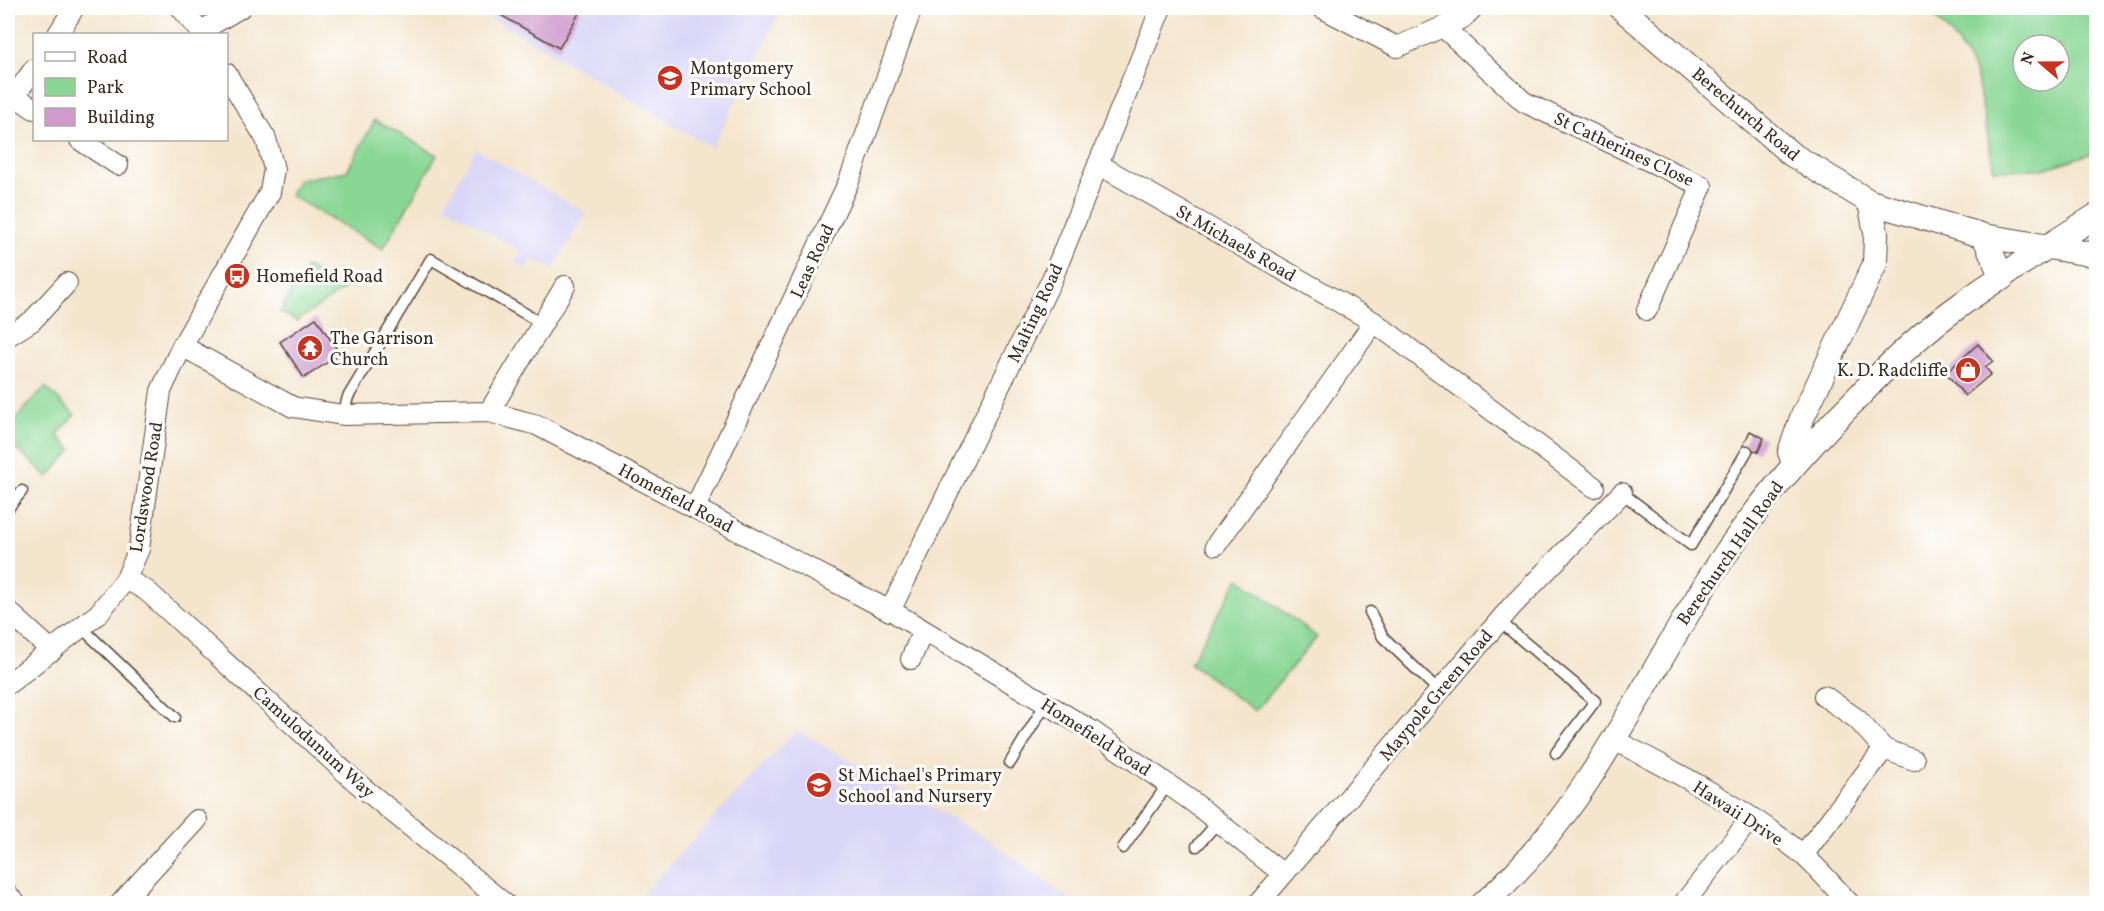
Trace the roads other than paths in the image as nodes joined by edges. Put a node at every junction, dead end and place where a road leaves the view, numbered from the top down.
1 (74, 8) edge
2 (180, 8) edge
3 (240, 8) edge
4 (912, 8) edge
5 (1161, 8) edge
6 (1322, 8) edge
7 (1473, 8) edge
8 (1621, 8) edge
9 (1443, 27) junction
10 (59, 33) edge
11 (202, 33) edge
12 (33, 70) edge
13 (228, 76) edge
14 (10, 97) edge
15 (33, 108) edge
16 (82, 141) edge
17 (1098, 164) junction
18 (118, 165) dead end
19 (1870, 202) junction
20 (2097, 216) edge
21 (1984, 236) junction
22 (2048, 246) junction
23 (2097, 255) edge
24 (2002, 278) junction
25 (67, 283) dead end
26 (565, 286) dead end
27 (1647, 310) dead end
28 (1374, 322) junction
29 (543, 324) junction
30 (8, 336) edge
31 (182, 346) junction
32 (489, 412) junction
33 (343, 415) junction
34 (1747, 451) dead end
35 (1794, 463) junction
36 (1594, 487) dead end
37 (22, 491) dead end
38 (1622, 493) joint
39 (8, 508) edge
40 (695, 508) junction
41 (1216, 544) dead end
42 (126, 579) junction
43 (8, 611) edge
44 (1370, 612) dead end
45 (894, 613) junction
46 (1499, 621) junction
47 (82, 628) junction
48 (923, 630) junction
49 (52, 651) junction
50 (911, 659) dead end
51 (8, 684) edge
52 (1438, 690) junction
53 (1824, 696) dead end
54 (1046, 703) junction
55 (175, 717) dead end
56 (1614, 740) junction
57 (1884, 749) junction
58 (1556, 753) dead end
59 (1914, 760) dead end
60 (1010, 763) dead end
61 (1168, 784) junction
62 (1751, 818) junction
63 (197, 820) dead end
64 (1218, 822) junction
65 (1197, 846) dead end
66 (1123, 848) dead end
67 (1803, 855) junction
68 (1282, 874) junction
69 (8, 895) edge
70 (16, 903) edge
71 (120, 903) edge
72 (505, 903) edge
73 (1258, 903) edge
74 (1483, 903) edge
75 (1683, 903) edge
76 (1850, 903) edge

1 - 10 street
2 - 11 street
3 - 11 street
4 - 40 street, Leas Road
5 - 17 street, Malting Road
6 - 9 street
7 - 9 street
8 - 19 street, Berechurch Road
9 - 27 street, St Catherines Close
12 - 14 street
13 - 31 street, Lordswood Road
14 - 15 street
16 - 18 street
17 - 28 street, St Michaels Road
17 - 45 street, Malting Road
19 - 21 street, Berechurch Road
19 - 35 street
20 - 22 street, Berechurch Hall Road
21 - 22 street, Berechurch Road
21 - 24 street
22 - 23 street, Berechurch Road
22 - 24 street, Berechurch Hall Road
24 - 35 street, Berechurch Hall Road
25 - 30 street
26 - 29 street
28 - 36 street, St Michaels Road
28 - 41 street
29 - 32 street
29 - 33 lane
31 - 33 street, Homefield Road
31 - 42 street, Lordswood Road
32 - 33 street, Homefield Road
32 - 40 street, Homefield Road
34 - 38 lane
35 - 56 street, Berechurch Hall Road
37 - 39 lane
38 - 46 street, Maypole Green Road
40 - 45 street, Homefield Road
42 - 47 street, Lordswood Road
42 - 72 street, Camulodunum Way
43 - 49 street
44 - 52 lane
45 - 48 street, Homefield Road
46 - 52 street, Maypole Green Road
46 - 58 lane
47 - 49 street, Lordswood Road
47 - 55 lane
48 - 50 street
48 - 54 street, Homefield Road
49 - 51 street, Lordswood Road
52 - 68 street, Maypole Green Road
53 - 57 street
54 - 60 lane
54 - 61 street, Homefield Road
56 - 62 street, Hawaii Drive
56 - 74 street, Berechurch Hall Road
57 - 59 street
57 - 67 street
61 - 64 street, Homefield Road
61 - 66 lane
62 - 67 street, Hawaii Drive
62 - 75 street
63 - 71 street
64 - 65 lane
64 - 68 street, Homefield Road
67 - 76 street, Hawaii Drive
68 - 73 street, Maypole Green Road
69 - 70 street

